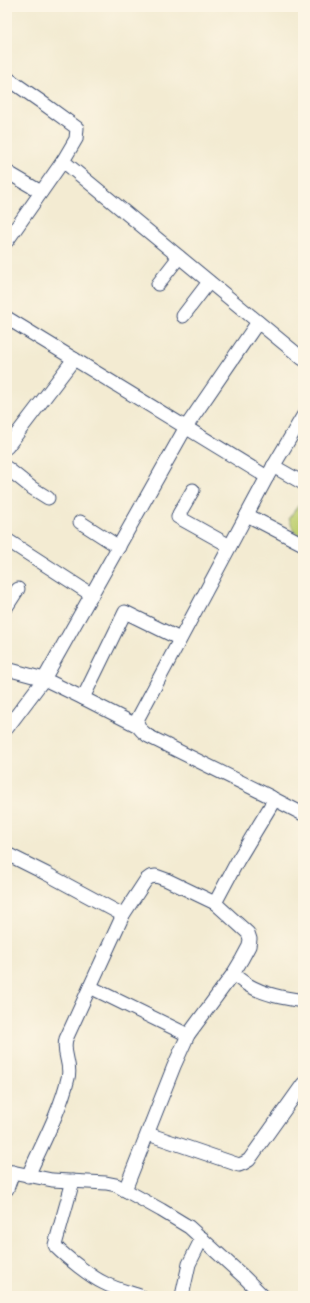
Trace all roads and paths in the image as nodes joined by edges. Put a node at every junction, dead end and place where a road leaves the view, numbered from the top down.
1 (7, 78) edge
2 (63, 161) junction
3 (7, 172) edge
4 (42, 192) junction
5 (7, 241) edge
6 (179, 257) junction
7 (209, 282) junction
8 (158, 284) dead end
9 (183, 316) dead end
10 (7, 318) edge
11 (258, 322) junction
12 (74, 359) junction
13 (303, 359) edge
14 (303, 416) edge
15 (186, 427) junction
16 (8, 444) edge
17 (273, 466) junction
18 (7, 468) edge
19 (267, 477) junction
20 (303, 483) edge
21 (193, 490) dead end
22 (48, 498) dead end
23 (247, 515) junction
24 (80, 522) dead end
25 (7, 540) edge
26 (303, 544) edge
27 (230, 546) junction
28 (119, 547) junction
29 (18, 589) dead end
30 (92, 595) junction
31 (7, 606) edge
32 (180, 639) junction
33 (7, 669) edge
34 (44, 679) junction
35 (83, 698) junction
36 (138, 726) junction
37 (7, 728) edge
38 (272, 798) junction
39 (303, 814) edge
40 (7, 854) edge
41 (215, 903) junction
42 (123, 915) junction
43 (233, 974) junction
44 (90, 987) junction
45 (303, 1001) edge
46 (188, 1035) junction
47 (303, 1086) edge
48 (148, 1134) junction
49 (10, 1172) edge
50 (28, 1176) junction
51 (73, 1181) junction
52 (7, 1189) edge
53 (125, 1190) junction
54 (202, 1238) junction
55 (140, 1296) edge
56 (182, 1296) edge
57 (263, 1296) edge

1 - 2 street
2 - 4 street
2 - 6 street
3 - 4 street
4 - 5 street
6 - 7 street
6 - 8 street
7 - 9 street
7 - 11 street
10 - 12 street
11 - 13 street
11 - 15 street
12 - 15 street
12 - 16 street
14 - 17 street
15 - 19 street
15 - 28 street
17 - 19 street
17 - 20 street
18 - 22 street
19 - 23 street
21 - 27 street
23 - 26 street
23 - 27 street
24 - 28 street
25 - 30 street
27 - 32 street
28 - 30 street
29 - 31 street
30 - 34 street
32 - 35 street
32 - 36 street
33 - 34 street
34 - 35 street
34 - 37 street
35 - 36 street
36 - 38 street
38 - 39 street
38 - 41 street
40 - 42 street
41 - 42 street
41 - 43 street
42 - 44 street
43 - 45 street
43 - 46 street
44 - 46 street
44 - 50 street
46 - 48 street
47 - 48 street
48 - 53 street
49 - 50 street
49 - 52 street
50 - 51 street
51 - 53 street
51 - 55 street
53 - 54 street
54 - 56 street
54 - 57 street

